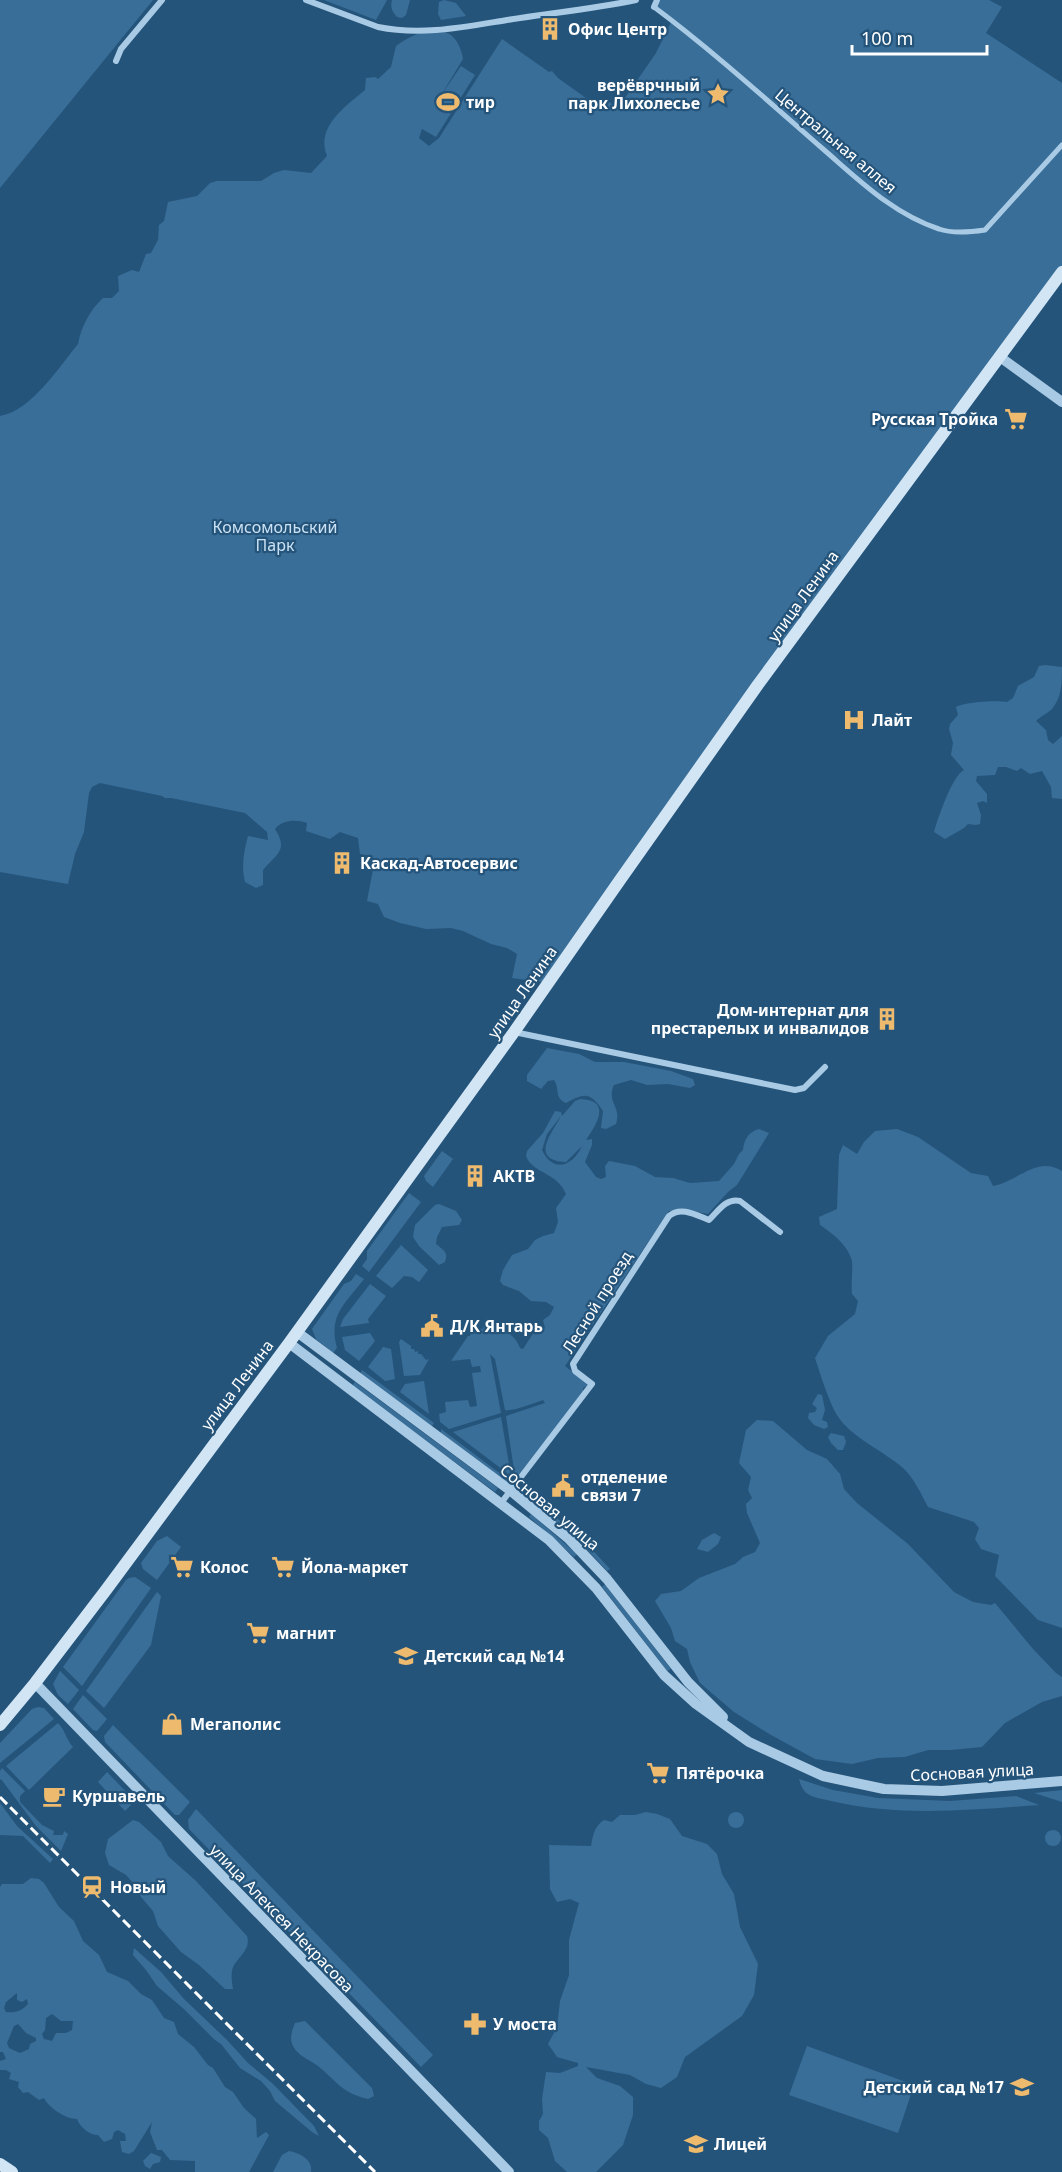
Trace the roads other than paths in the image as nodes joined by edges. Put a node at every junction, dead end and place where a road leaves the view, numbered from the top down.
1 (162, 0) edge
2 (306, 0) edge
3 (636, 0) edge
4 (657, 0) edge
5 (654, 7) joint
6 (116, 61) dead end
7 (1062, 145) edge
8 (1062, 272) edge
9 (1000, 357) junction
10 (1062, 402) edge
11 (514, 1032) junction
12 (825, 1067) dead end
13 (780, 1232) dead end
14 (297, 1332) junction
15 (289, 1343) junction
16 (511, 1491) junction
17 (501, 1503) junction
18 (35, 1683) junction
19 (0, 1725) edge
20 (749, 1742) junction
21 (1062, 1781) edge
22 (0, 2164) edge
23 (12, 2172) edge
24 (510, 2172) edge

1 - 6 street
2 - 3 street
4 - 5 street
5 - 7 street, Центральная аллея
8 - 9 main road, улица Ленина
9 - 10 street
9 - 11 main road, улица Ленина
11 - 12 street
11 - 14 main road, улица Ленина
13 - 16 street, Лесной проезд
14 - 15 main road, улица Ленина
14 - 16 street, Сосновая улица
15 - 17 street, Сосновая улица
15 - 18 main road, улица Ленина
16 - 17 street, Лесной проезд
16 - 20 street, Сосновая улица
17 - 20 street, Сосновая улица
18 - 19 main road, улица Ленина
18 - 24 street, улица Алексея Некрасова
20 - 21 street, Сосновая улица
22 - 23 main road

